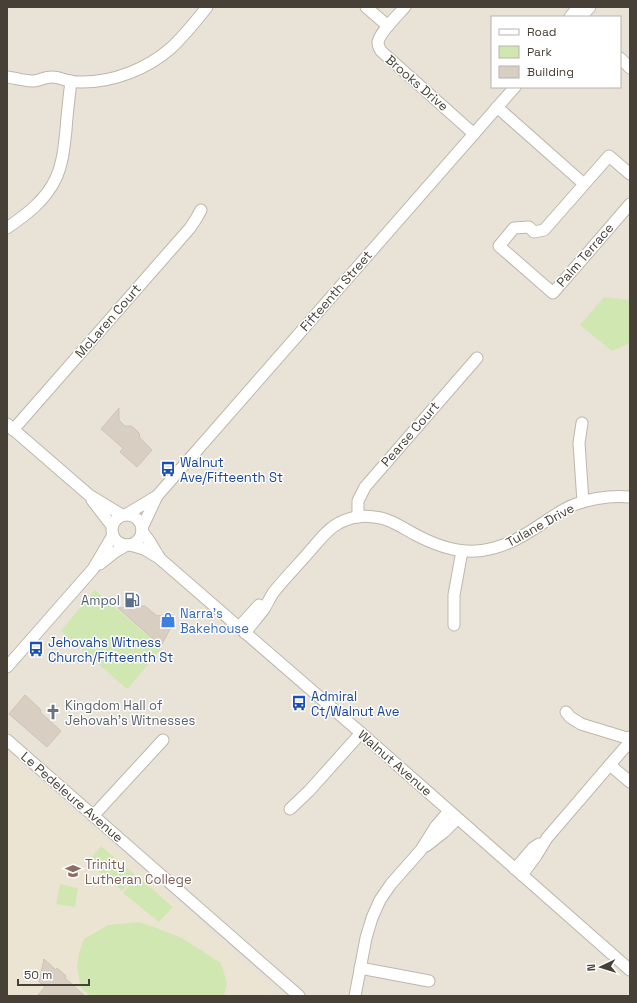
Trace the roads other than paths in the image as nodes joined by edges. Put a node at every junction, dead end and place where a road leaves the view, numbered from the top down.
1 (207, 7) edge
2 (366, 7) edge
3 (405, 7) edge
4 (590, 7) edge
5 (577, 14) edge
6 (388, 26) junction
7 (621, 60) edge
8 (630, 68) edge
9 (7, 77) edge
10 (71, 81) junction
11 (514, 88) edge
12 (497, 107) junction
13 (474, 134) junction
14 (630, 174) edge
15 (584, 184) junction
16 (630, 204) edge
17 (201, 210) dead end
18 (7, 228) edge
19 (477, 358) dead end
20 (582, 423) dead end
21 (10, 427) edge
22 (89, 495) junction
23 (157, 496) junction
24 (630, 497) edge
25 (583, 502) junction
26 (125, 515) junction
27 (358, 517) junction
28 (142, 530) junction
29 (112, 531) junction
30 (129, 545) junction
31 (462, 551) junction
32 (159, 558) junction
33 (93, 569) junction
34 (454, 625) dead end
35 (242, 630) junction
36 (7, 667) edge
37 (566, 712) dead end
38 (361, 733) junction
39 (630, 738) edge
40 (7, 740) edge
41 (163, 740) dead end
42 (610, 765) junction
43 (630, 782) edge
44 (290, 809) dead end
45 (449, 810) junction
46 (93, 816) junction
47 (457, 819) junction
48 (421, 850) junction
49 (519, 872) junction
50 (360, 968) junction
51 (630, 970) edge
52 (429, 981) dead end
53 (299, 996) edge
54 (355, 996) edge

1 - 10 street
2 - 6 street
3 - 6 street, Brooks Drive
4 - 5 street
6 - 13 street, Brooks Drive
7 - 8 street
9 - 10 street
10 - 18 street
11 - 12 street, Fifteenth Street
12 - 13 street, Fifteenth Street
12 - 15 street
13 - 23 street, Fifteenth Street
14 - 15 street, Palm Terrace
15 - 16 street, Palm Terrace
17 - 21 street, McLaren Court
19 - 27 street, Pearse Court
20 - 25 street
21 - 22 street
22 - 26 street
22 - 29 street
23 - 26 street, Fifteenth Street
23 - 28 street, Fifteenth Street
24 - 25 street, Tulane Drive
25 - 31 street, Tulane Drive
26 - 28 street
26 - 29 street
27 - 31 street, Tulane Drive
27 - 35 street, Tulane Drive
28 - 30 street
28 - 32 street, Walnut Avenue
29 - 30 street
29 - 33 street
30 - 32 street, Walnut Avenue
30 - 33 street
31 - 34 street
32 - 35 street, Walnut Avenue
33 - 36 street
35 - 38 street, Walnut Avenue
37 - 39 street
38 - 44 street
38 - 45 street, Walnut Avenue
39 - 42 street
40 - 46 street, Le Pedeleure Avenue
41 - 46 street
42 - 43 street
42 - 49 street
45 - 47 street, Walnut Avenue
45 - 48 street
46 - 53 street, Le Pedeleure Avenue
47 - 48 street
47 - 49 street, Walnut Avenue
48 - 50 street
49 - 51 street, Walnut Avenue
50 - 52 street
50 - 54 street

